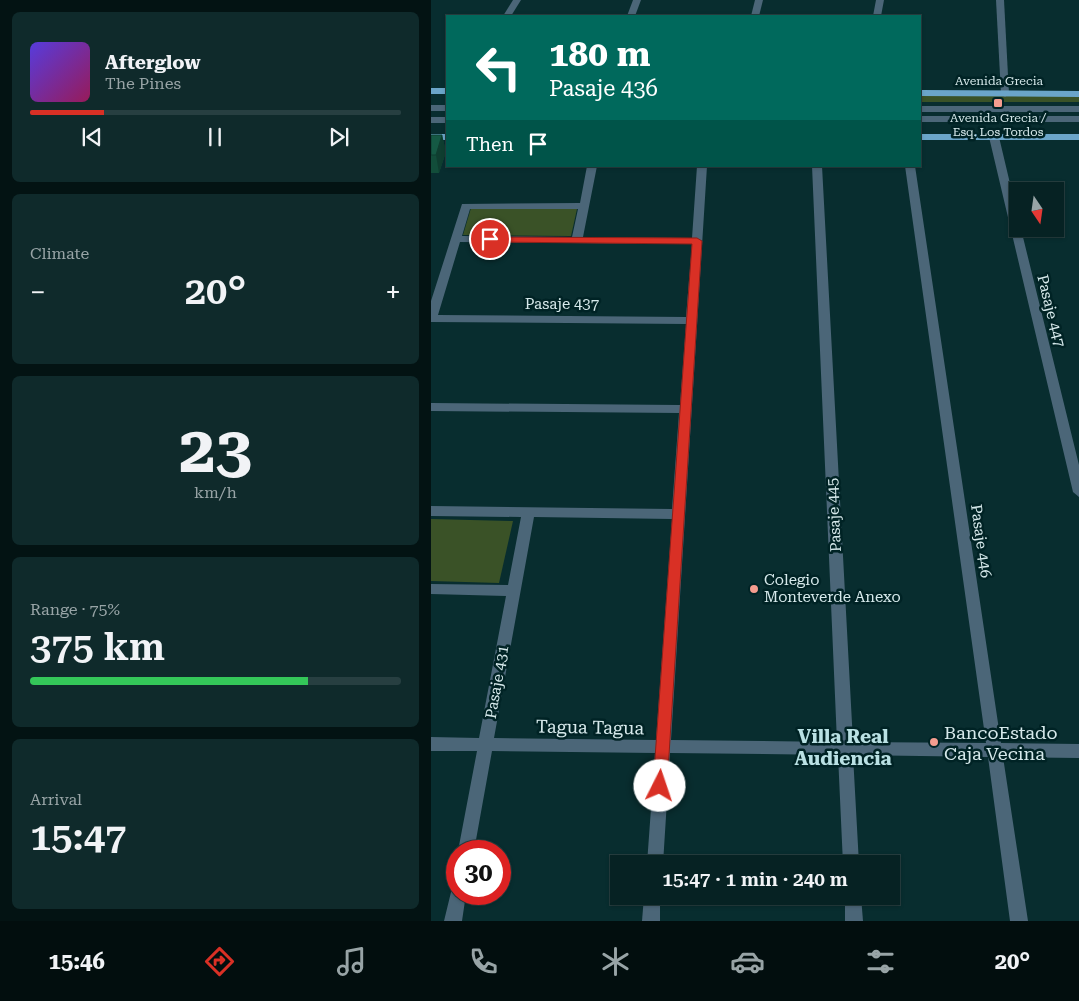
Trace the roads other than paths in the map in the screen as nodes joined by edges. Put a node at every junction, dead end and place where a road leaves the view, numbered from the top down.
1 (517, 0) edge
2 (637, 0) edge
3 (759, 0) edge
4 (879, 0) edge
5 (1000, 0) edge
6 (508, 15) edge
7 (631, 15) edge
8 (755, 15) edge
9 (877, 15) edge
10 (431, 91) edge
11 (446, 91) edge
12 (921, 94) edge
13 (1005, 94) junction
14 (1079, 94) edge
15 (431, 108) edge
16 (446, 108) edge
17 (921, 109) edge
18 (1079, 109) edge
19 (921, 119) edge
20 (1079, 119) edge
21 (431, 120) edge
22 (446, 120) edge
23 (431, 137) edge
24 (446, 137) edge
25 (921, 137) edge
26 (993, 137) junction
27 (1079, 138) edge
28 (592, 167) edge
29 (703, 167) edge
30 (817, 167) edge
31 (910, 167) edge
32 (584, 206) junction
33 (455, 239) junction
34 (577, 240) junction
35 (697, 241) junction
36 (431, 319) edge
37 (692, 321) junction
38 (431, 407) edge
39 (685, 409) junction
40 (1079, 492) edge
41 (431, 511) edge
42 (527, 513) junction
43 (679, 514) junction
44 (431, 589) edge
45 (513, 591) junction
46 (431, 744) edge
47 (485, 745) junction
48 (663, 747) junction
49 (845, 749) junction
50 (995, 750) junction
51 (1079, 751) edge
52 (468, 840) edge
53 (656, 855) edge
54 (851, 855) edge
55 (456, 905) edge
56 (652, 905) edge
57 (853, 905) edge
58 (453, 921) edge
59 (651, 921) edge
60 (854, 921) edge
61 (1019, 921) edge

1 - 6 street
2 - 7 street
3 - 8 street
4 - 9 street
5 - 13 street
10 - 11 main road
12 - 13 main road, Avenida Grecia
13 - 14 main road, Avenida Grecia
15 - 16 street
17 - 18 street
19 - 20 street
21 - 22 street
23 - 24 main road
25 - 26 main road
26 - 27 main road
26 - 40 street, Pasaje 447
28 - 32 street
29 - 35 street
30 - 49 street, Pasaje 445
31 - 50 street, Pasaje 446
32 - 33 street
32 - 34 street
33 - 34 street
33 - 36 street
34 - 35 street
35 - 37 street
36 - 37 street, Pasaje 437
37 - 39 street
38 - 39 street
39 - 43 street
41 - 42 street
42 - 43 street
42 - 45 street, Pasaje 431
43 - 48 street
44 - 45 street
45 - 47 street, Pasaje 431
46 - 47 street, Tagua Tagua
47 - 48 street, Tagua Tagua
47 - 52 street, Pasaje 431
48 - 49 street, Tagua Tagua
48 - 53 street
49 - 50 street, Tagua Tagua
49 - 54 street, Pasaje 445
50 - 51 street, Tagua Tagua
50 - 61 street, Pasaje 446
55 - 58 street
56 - 59 street
57 - 60 street

